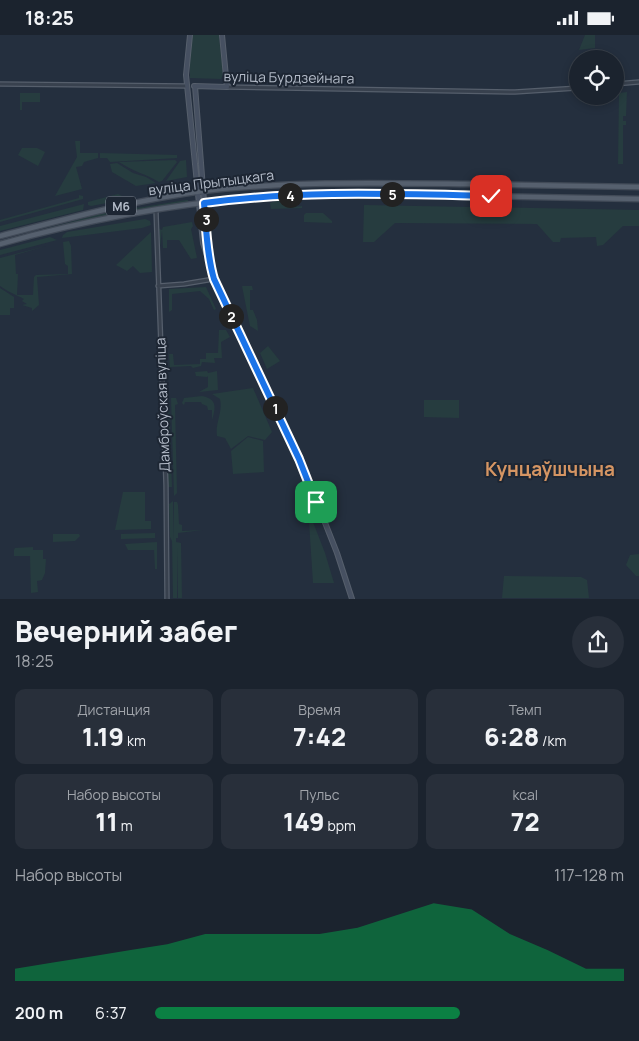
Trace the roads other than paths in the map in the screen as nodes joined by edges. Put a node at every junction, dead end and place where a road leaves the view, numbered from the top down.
1 (190, 35) edge
2 (222, 35) edge
3 (639, 82) edge
4 (624, 83) edge
5 (0, 84) edge
6 (187, 86) junction
7 (195, 86) junction
8 (227, 87) junction
9 (569, 89) edge
10 (639, 187) edge
11 (203, 191) junction
12 (197, 192) junction
13 (639, 199) edge
14 (204, 203) junction
15 (198, 204) junction
16 (156, 211) junction
17 (0, 236) edge
18 (0, 244) edge
19 (208, 257) junction
20 (214, 279) junction
21 (158, 286) junction
22 (168, 599) edge
23 (352, 599) edge

1 - 6 main road
2 - 8 main road
3 - 4 street
5 - 6 street, вуліца Бурдзейнага
6 - 7 main road, вуліца Бурдзейнага
6 - 12 main road
7 - 8 main road, вуліца Бурдзейнага
7 - 11 main road
8 - 9 street, вуліца Бурдзейнага
10 - 11 main road, вуліца Прытыцкага / М6
11 - 12 main road, вуліца Прытыцкага / М6
11 - 14 main road
12 - 15 main road
12 - 17 main road, вуліца Прытыцкага / М6
13 - 14 main road, вуліца Прытыцкага / М6
14 - 15 main road, вуліца Прытыцкага / М6
14 - 19 main road
15 - 16 main road, вуліца Прытыцкага / М6
15 - 19 main road
16 - 18 main road, вуліца Прытыцкага / М6
16 - 21 street, Дамброўская вуліца
19 - 20 main road
20 - 21 street
20 - 23 main road
21 - 22 street, Дамброўская вуліца

